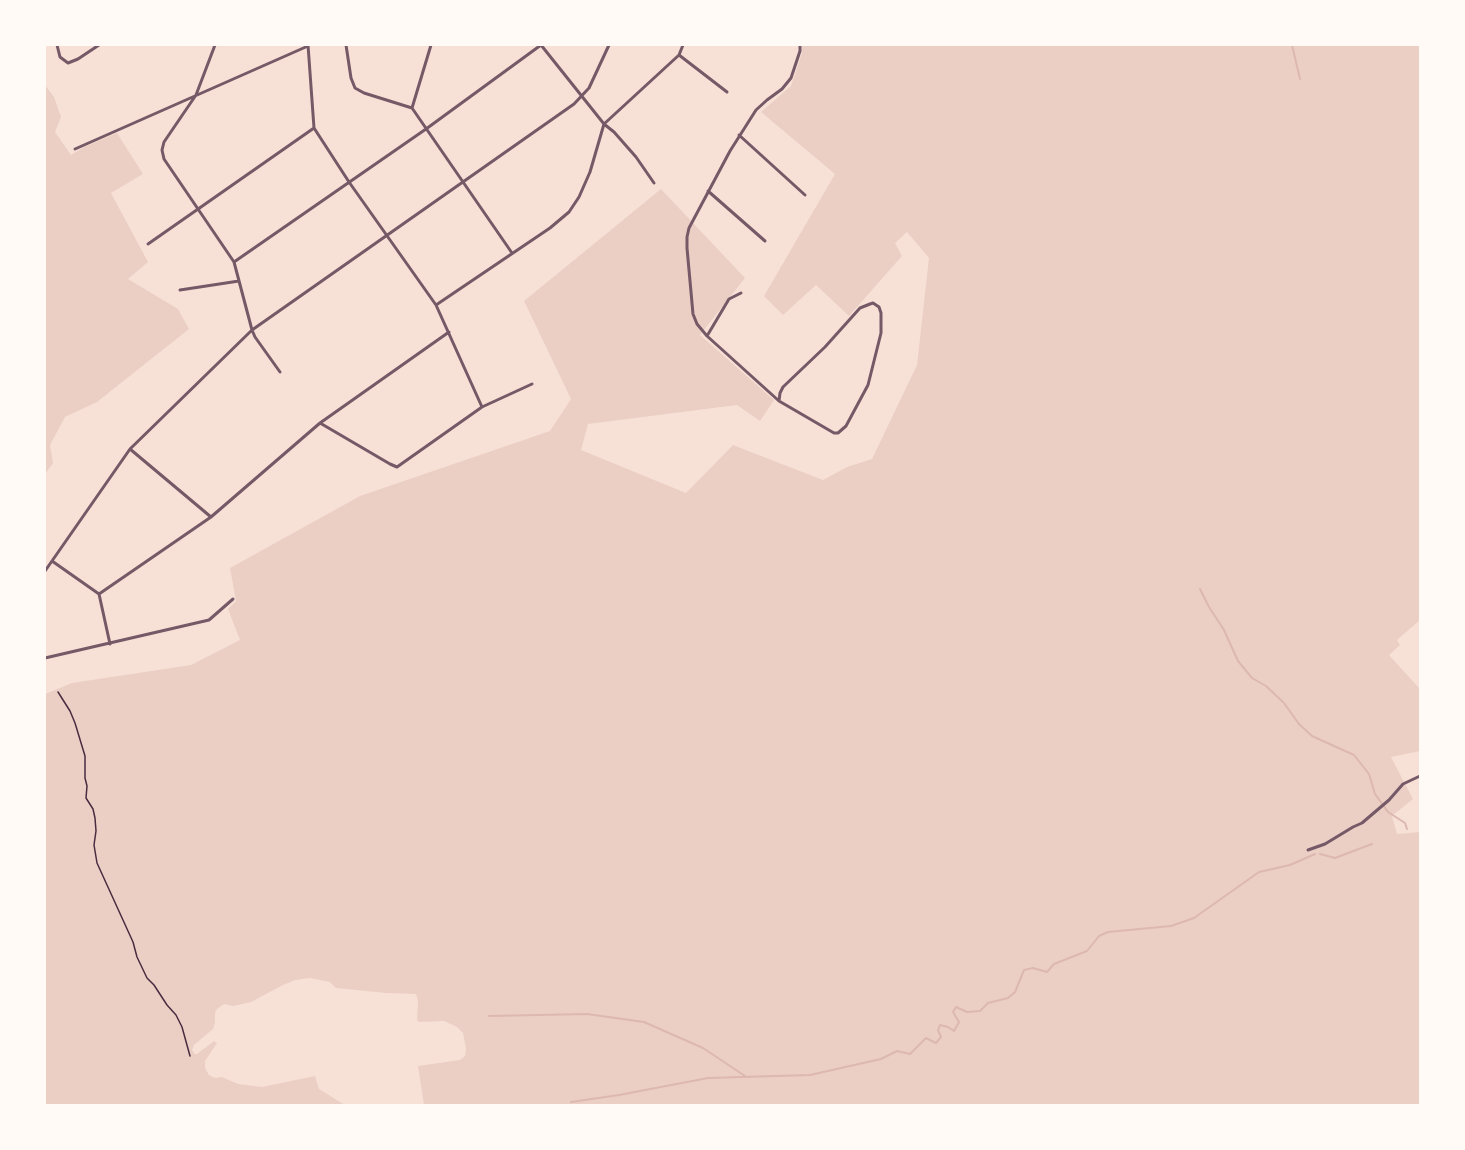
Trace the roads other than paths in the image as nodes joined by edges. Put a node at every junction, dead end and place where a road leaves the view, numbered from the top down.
1 (57, 45) edge
2 (99, 45) edge
3 (216, 45) edge
4 (308, 45) edge
5 (346, 45) edge
6 (431, 45) edge
7 (541, 45) edge
8 (609, 45) edge
9 (683, 45) edge
10 (800, 45) edge
11 (679, 55) junction
12 (727, 92) dead end
13 (196, 95) junction
14 (581, 96) junction
15 (412, 108) junction
16 (604, 124) junction
17 (314, 128) junction
18 (426, 129) junction
19 (739, 135) junction
20 (75, 149) dead end
21 (349, 182) junction
22 (463, 182) junction
23 (654, 183) dead end
24 (708, 191) junction
25 (805, 195) dead end
26 (197, 209) junction
27 (387, 235) junction
28 (765, 241) dead end
29 (148, 244) dead end
30 (512, 253) junction
31 (234, 262) junction
32 (238, 281) junction
33 (180, 290) dead end
34 (741, 293) dead end
35 (436, 305) junction
36 (252, 330) junction
37 (448, 332) junction
38 (707, 336) junction
39 (280, 372) dead end
40 (532, 384) dead end
41 (779, 401) junction
42 (482, 407) junction
43 (320, 423) junction
44 (130, 449) junction
45 (211, 517) junction
46 (52, 561) junction
47 (45, 571) edge
48 (99, 594) junction
49 (232, 599) dead end
50 (110, 644) junction
51 (45, 658) edge
52 (1418, 777) edge
53 (1308, 850) dead end

1 - 2 street
3 - 13 street
4 - 13 street
4 - 17 street
5 - 15 street
6 - 15 street
7 - 14 street
7 - 18 street
8 - 14 street
9 - 11 street
10 - 19 street
11 - 12 street
11 - 16 street
13 - 20 street
13 - 26 street
14 - 16 street
14 - 22 street
15 - 18 street
16 - 23 street
16 - 30 street
17 - 21 street
17 - 26 street
18 - 21 street
18 - 22 street
19 - 24 street
19 - 25 street
21 - 27 street
21 - 31 street
22 - 27 street
22 - 30 street
24 - 28 street
24 - 38 street
26 - 29 street
26 - 31 street
27 - 35 street
27 - 36 street
30 - 35 street
31 - 32 street
32 - 33 street
32 - 36 street
34 - 38 street
35 - 37 street
36 - 39 street
36 - 44 street
37 - 42 street
37 - 43 street
38 - 41 street
40 - 42 street
41 - 41 street
42 - 43 street
43 - 45 street
44 - 45 street
44 - 46 street
45 - 48 street
46 - 47 street
46 - 48 street
48 - 50 street
49 - 50 street
50 - 51 street
52 - 53 street

